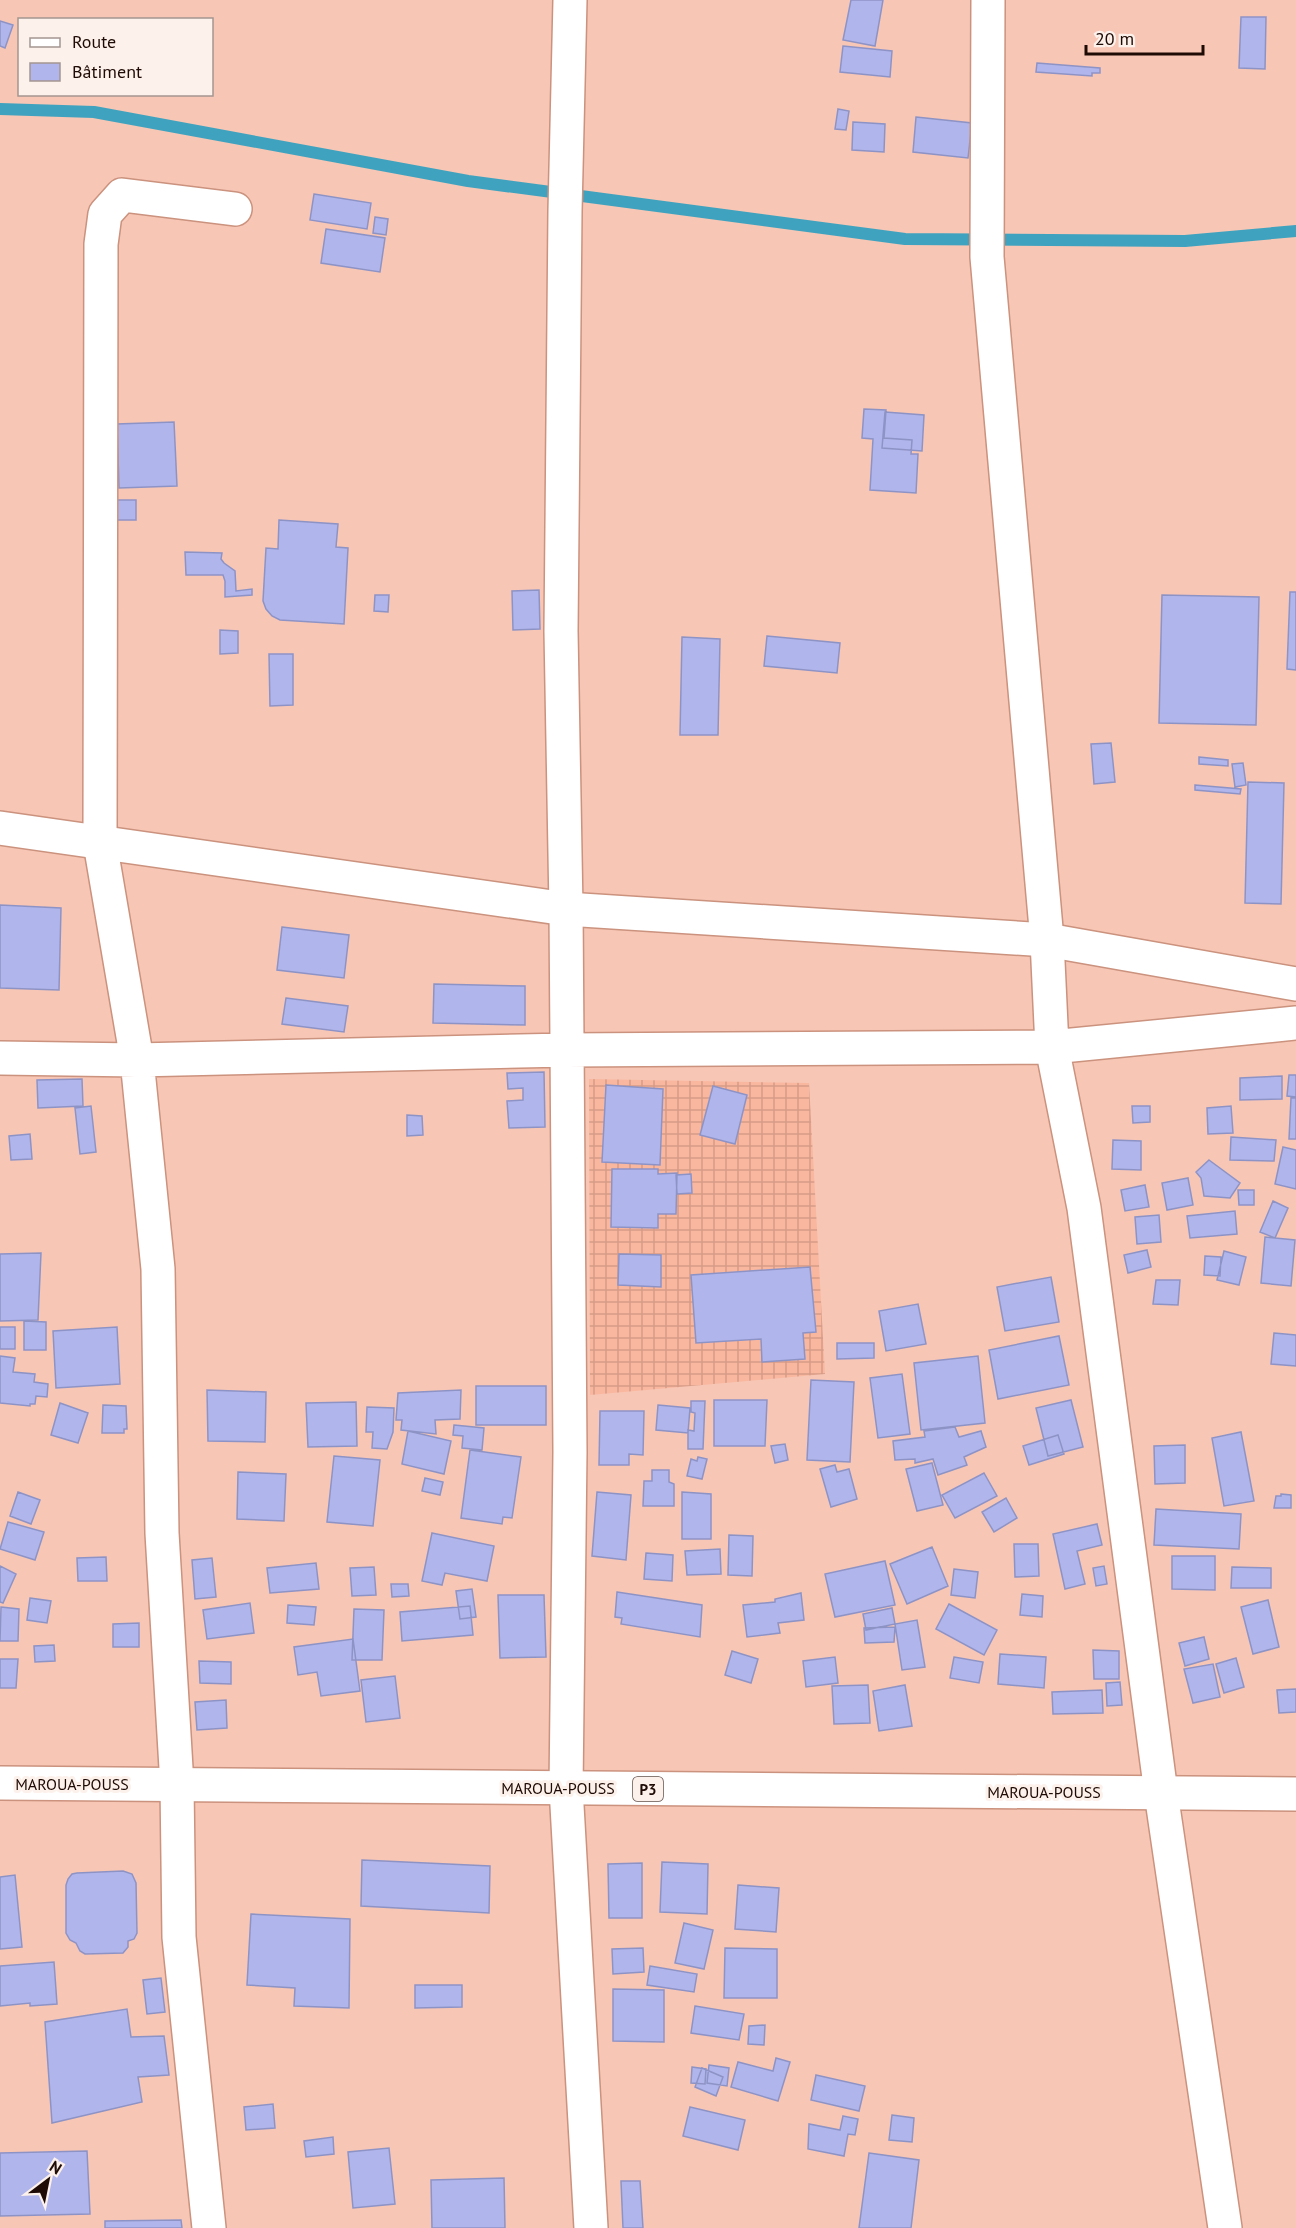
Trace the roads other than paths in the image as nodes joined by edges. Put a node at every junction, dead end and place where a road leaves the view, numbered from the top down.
1 (570, 0) edge
2 (988, 0) edge
3 (235, 209) dead end
4 (0, 828) edge
5 (100, 843) junction
6 (566, 909) junction
7 (1047, 940) junction
8 (1296, 984) edge
9 (1296, 1023) edge
10 (1052, 1047) junction
11 (566, 1050) junction
12 (0, 1058) edge
13 (137, 1060) junction
14 (0, 1783) edge
15 (177, 1785) junction
16 (566, 1788) junction
17 (1161, 1793) junction
18 (1296, 1794) edge
19 (209, 2228) edge
20 (591, 2228) edge
21 (1225, 2228) edge

1 - 6 street
2 - 7 street
3 - 5 street
4 - 5 street
5 - 6 street
5 - 13 street
6 - 7 street
6 - 11 street
7 - 8 street
7 - 10 street
9 - 10 street
10 - 11 street
10 - 17 street
11 - 13 street
11 - 16 street
12 - 13 street
13 - 15 street
14 - 15 street, MAROUA-POUSS / P3
15 - 16 street, MAROUA-POUSS / P3
15 - 19 street
16 - 17 street, MAROUA-POUSS / P3
16 - 20 street
17 - 18 street, MAROUA-POUSS / P3
17 - 21 street

